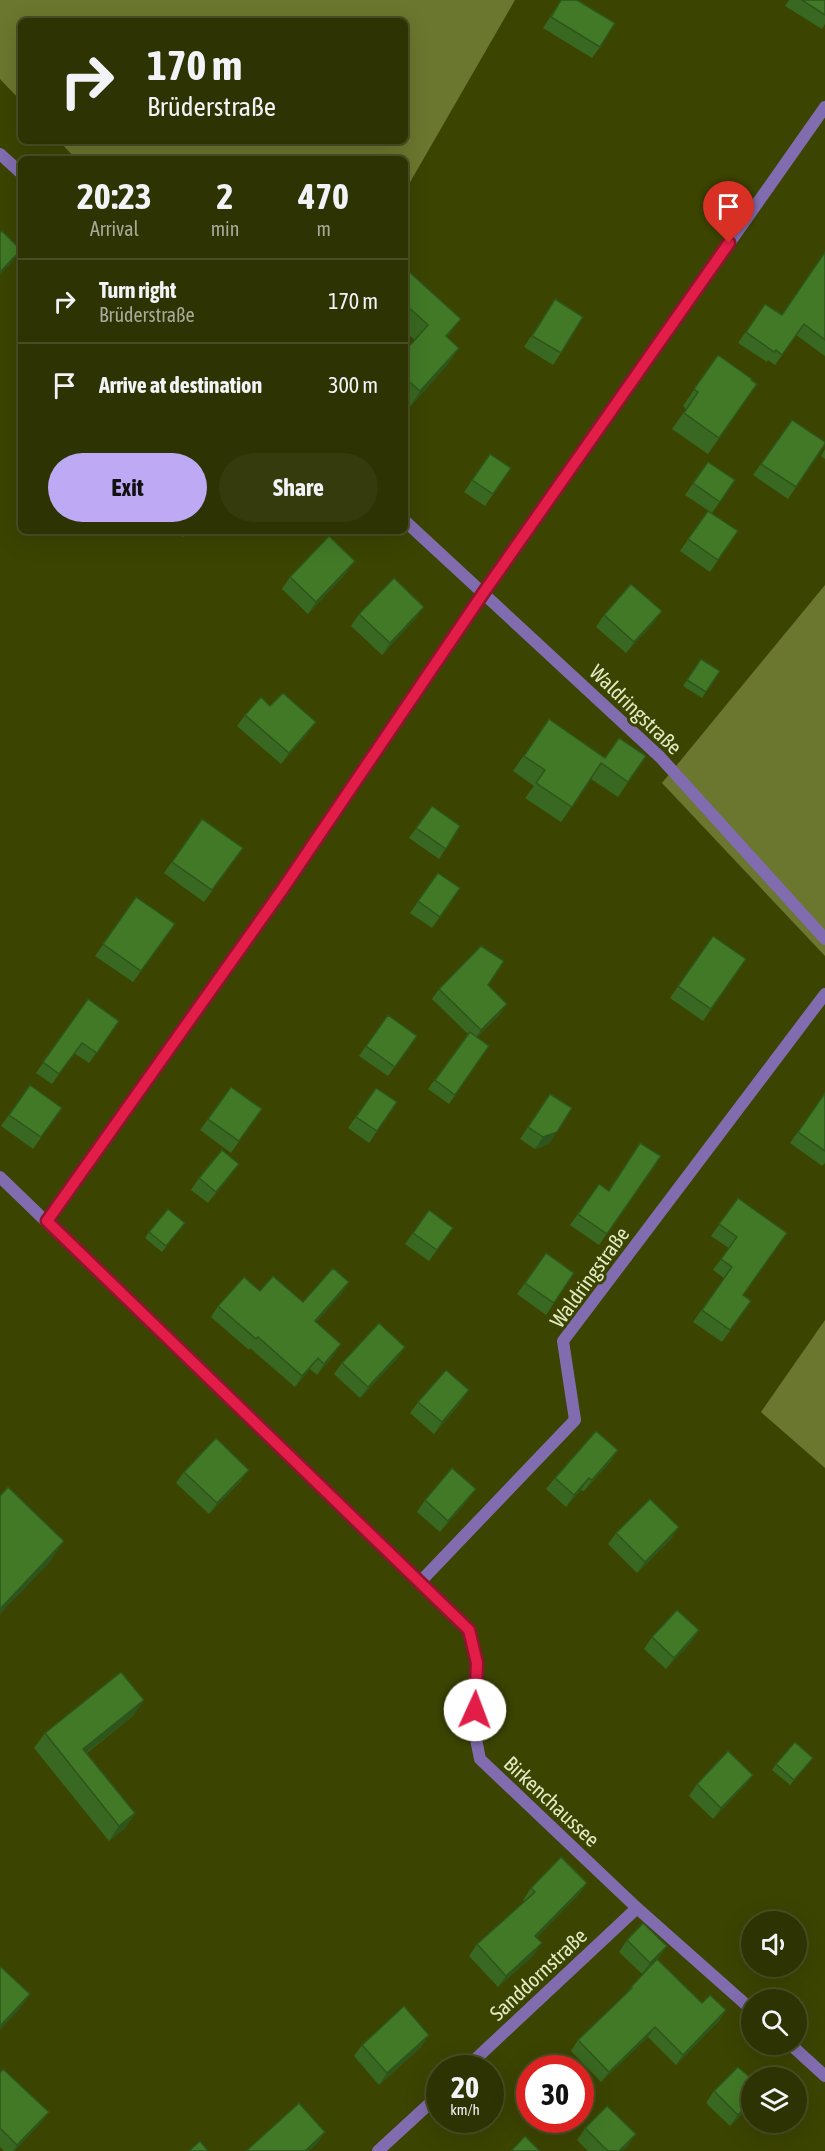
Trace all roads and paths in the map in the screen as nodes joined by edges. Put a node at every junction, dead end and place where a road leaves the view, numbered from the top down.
1 (825, 107) edge
2 (0, 154) edge
3 (18, 170) edge
4 (408, 524) edge
5 (484, 592) junction
6 (825, 939) edge
7 (825, 994) edge
8 (0, 1177) edge
9 (47, 1221) junction
10 (421, 1581) junction
11 (637, 1908) junction
12 (741, 2000) edge
13 (480, 2055) edge
14 (802, 2055) edge
15 (825, 2076) edge
16 (426, 2107) edge
17 (378, 2151) edge

1 - 5 street
2 - 3 street
4 - 5 street, Waldringstraße
5 - 6 street, Waldringstraße
5 - 9 street
7 - 10 street, Waldringstraße
8 - 9 street, Birkenchaussee
9 - 10 street, Birkenchaussee
10 - 11 street, Birkenchaussee
11 - 12 street, Birkenchaussee
11 - 13 street, Sanddornstraße
14 - 15 street
16 - 17 street

